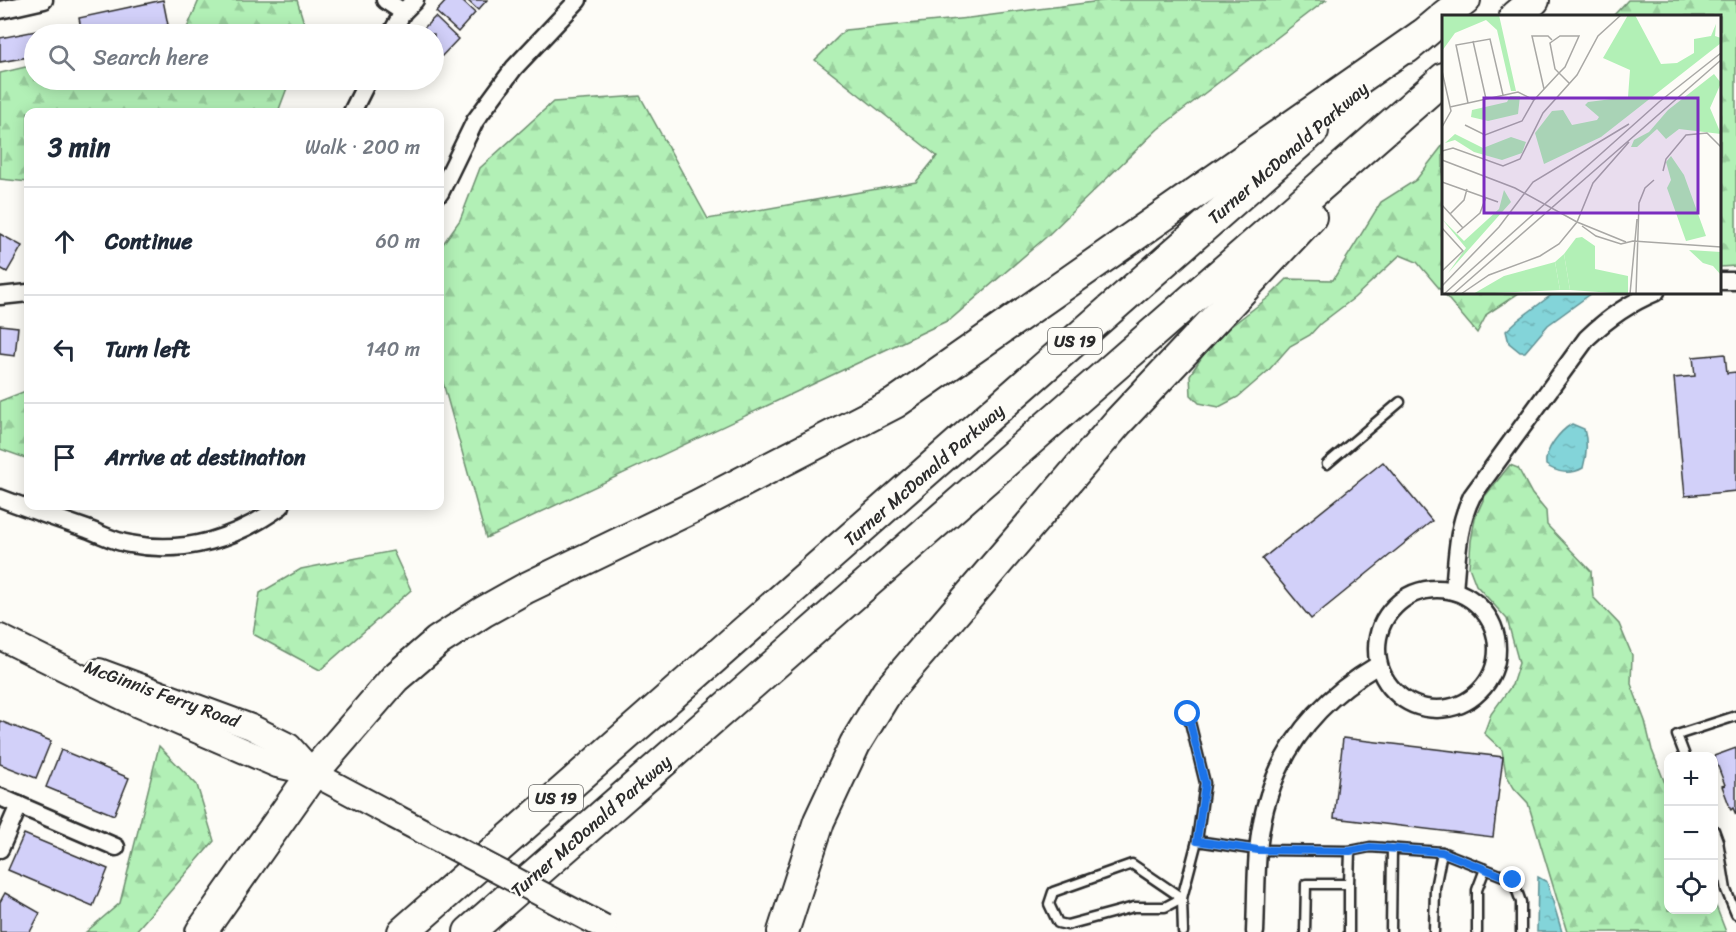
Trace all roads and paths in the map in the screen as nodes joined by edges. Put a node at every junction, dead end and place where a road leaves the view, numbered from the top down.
1 (44, 0) edge
2 (385, 0) edge
3 (415, 0) edge
4 (579, 0) edge
5 (1465, 0) edge
6 (1534, 0) edge
7 (8, 6) edge
8 (403, 12) junction
9 (1446, 15) edge
10 (1516, 15) edge
11 (1436, 23) edge
12 (396, 24) edge
13 (1438, 83) edge
14 (363, 90) edge
15 (354, 108) edge
16 (444, 185) edge
17 (24, 293) edge
18 (1651, 294) edge
19 (0, 296) edge
20 (1400, 402) dead end
21 (1327, 464) dead end
22 (0, 498) edge
23 (24, 507) edge
24 (33, 510) edge
25 (275, 510) edge
26 (1454, 591) junction
27 (0, 636) edge
28 (1378, 665) junction
29 (1188, 714) dead end
30 (1736, 716) edge
31 (1683, 752) edge
32 (313, 773) junction
33 (0, 797) edge
34 (19, 805) junction
35 (1197, 841) junction
36 (1718, 841) edge
37 (116, 847) dead end
38 (1392, 848) junction
39 (0, 849) edge
40 (1258, 850) junction
41 (1350, 851) junction
42 (1442, 852) junction
43 (1485, 869) junction
44 (1349, 884) junction
45 (1182, 898) junction
46 (1736, 914) edge
47 (609, 930) edge
48 (201, 932) edge
49 (403, 932) edge
50 (469, 932) edge
51 (783, 932) edge
52 (1183, 932) edge
53 (1255, 932) edge
54 (1305, 932) edge
55 (1349, 932) edge
56 (1390, 932) edge
57 (1434, 932) edge
58 (1477, 932) edge
59 (1521, 932) edge

1 - 7 street
2 - 8 street
3 - 8 street
4 - 16 street
5 - 9 highway, Turner McDonald Parkway / US 19
6 - 10 highway
8 - 12 street
11 - 32 highway
11 - 49 highway, Turner McDonald Parkway / US 19
13 - 50 highway, Turner McDonald Parkway / US 19
13 - 51 highway
14 - 15 street
17 - 19 street
18 - 26 street
20 - 21 lane
22 - 23 street
24 - 25 street
26 - 28 street
26 - 28 street
27 - 32 main road, McGinnis Ferry Road
28 - 40 street
29 - 35 lane
30 - 31 lane
32 - 47 main road, McGinnis Ferry Road, bridge
32 - 48 highway
33 - 34 street
34 - 37 street
34 - 39 street
35 - 40 lane
35 - 45 lane
36 - 46 lane
38 - 41 lane
38 - 42 lane
38 - 56 lane
40 - 41 lane
40 - 53 street
41 - 44 lane
42 - 43 lane
42 - 57 lane
43 - 58 lane
43 - 59 lane
44 - 54 lane
44 - 55 lane
45 - 45 lane
45 - 52 lane

